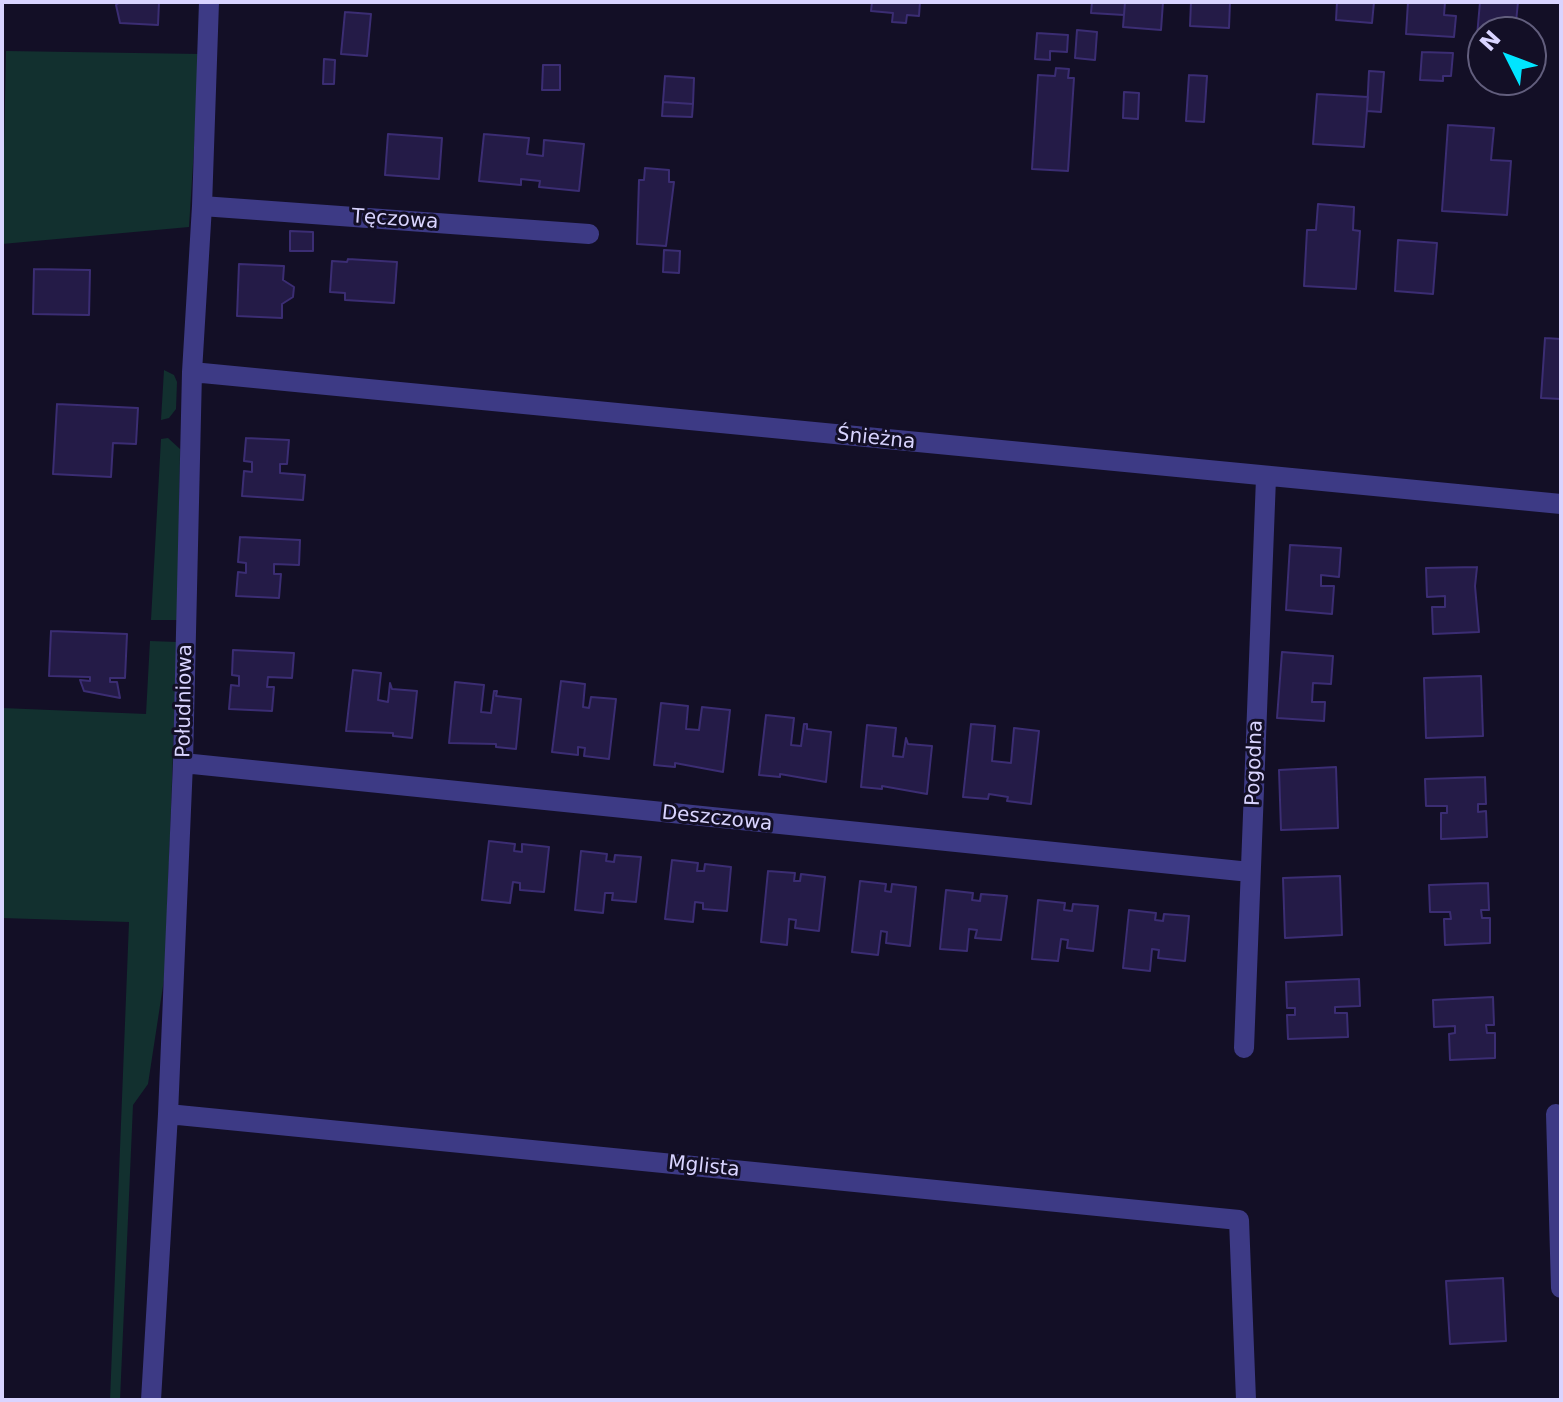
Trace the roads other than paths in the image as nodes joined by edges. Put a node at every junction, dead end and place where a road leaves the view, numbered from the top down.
1 (209, 2) edge
2 (202, 206) junction
3 (589, 234) dead end
4 (192, 372) junction
5 (1266, 478) junction
6 (1561, 504) edge
7 (183, 763) junction
8 (1250, 872) junction
9 (1244, 1048) dead end
10 (168, 1114) junction
11 (1556, 1114) dead end
12 (1561, 1288) edge
13 (151, 1400) edge
14 (1246, 1400) edge

1 - 2 street, Południowa
2 - 3 street, Tęczowa
2 - 4 street, Południowa
4 - 5 street, Śnieżna
4 - 7 street, Południowa
5 - 6 street, Śnieżna
5 - 8 street, Pogodna
7 - 8 street, Deszczowa
7 - 10 street, Południowa
8 - 9 street, Pogodna
10 - 13 street, Południowa
10 - 14 street, Mglista
11 - 12 street

